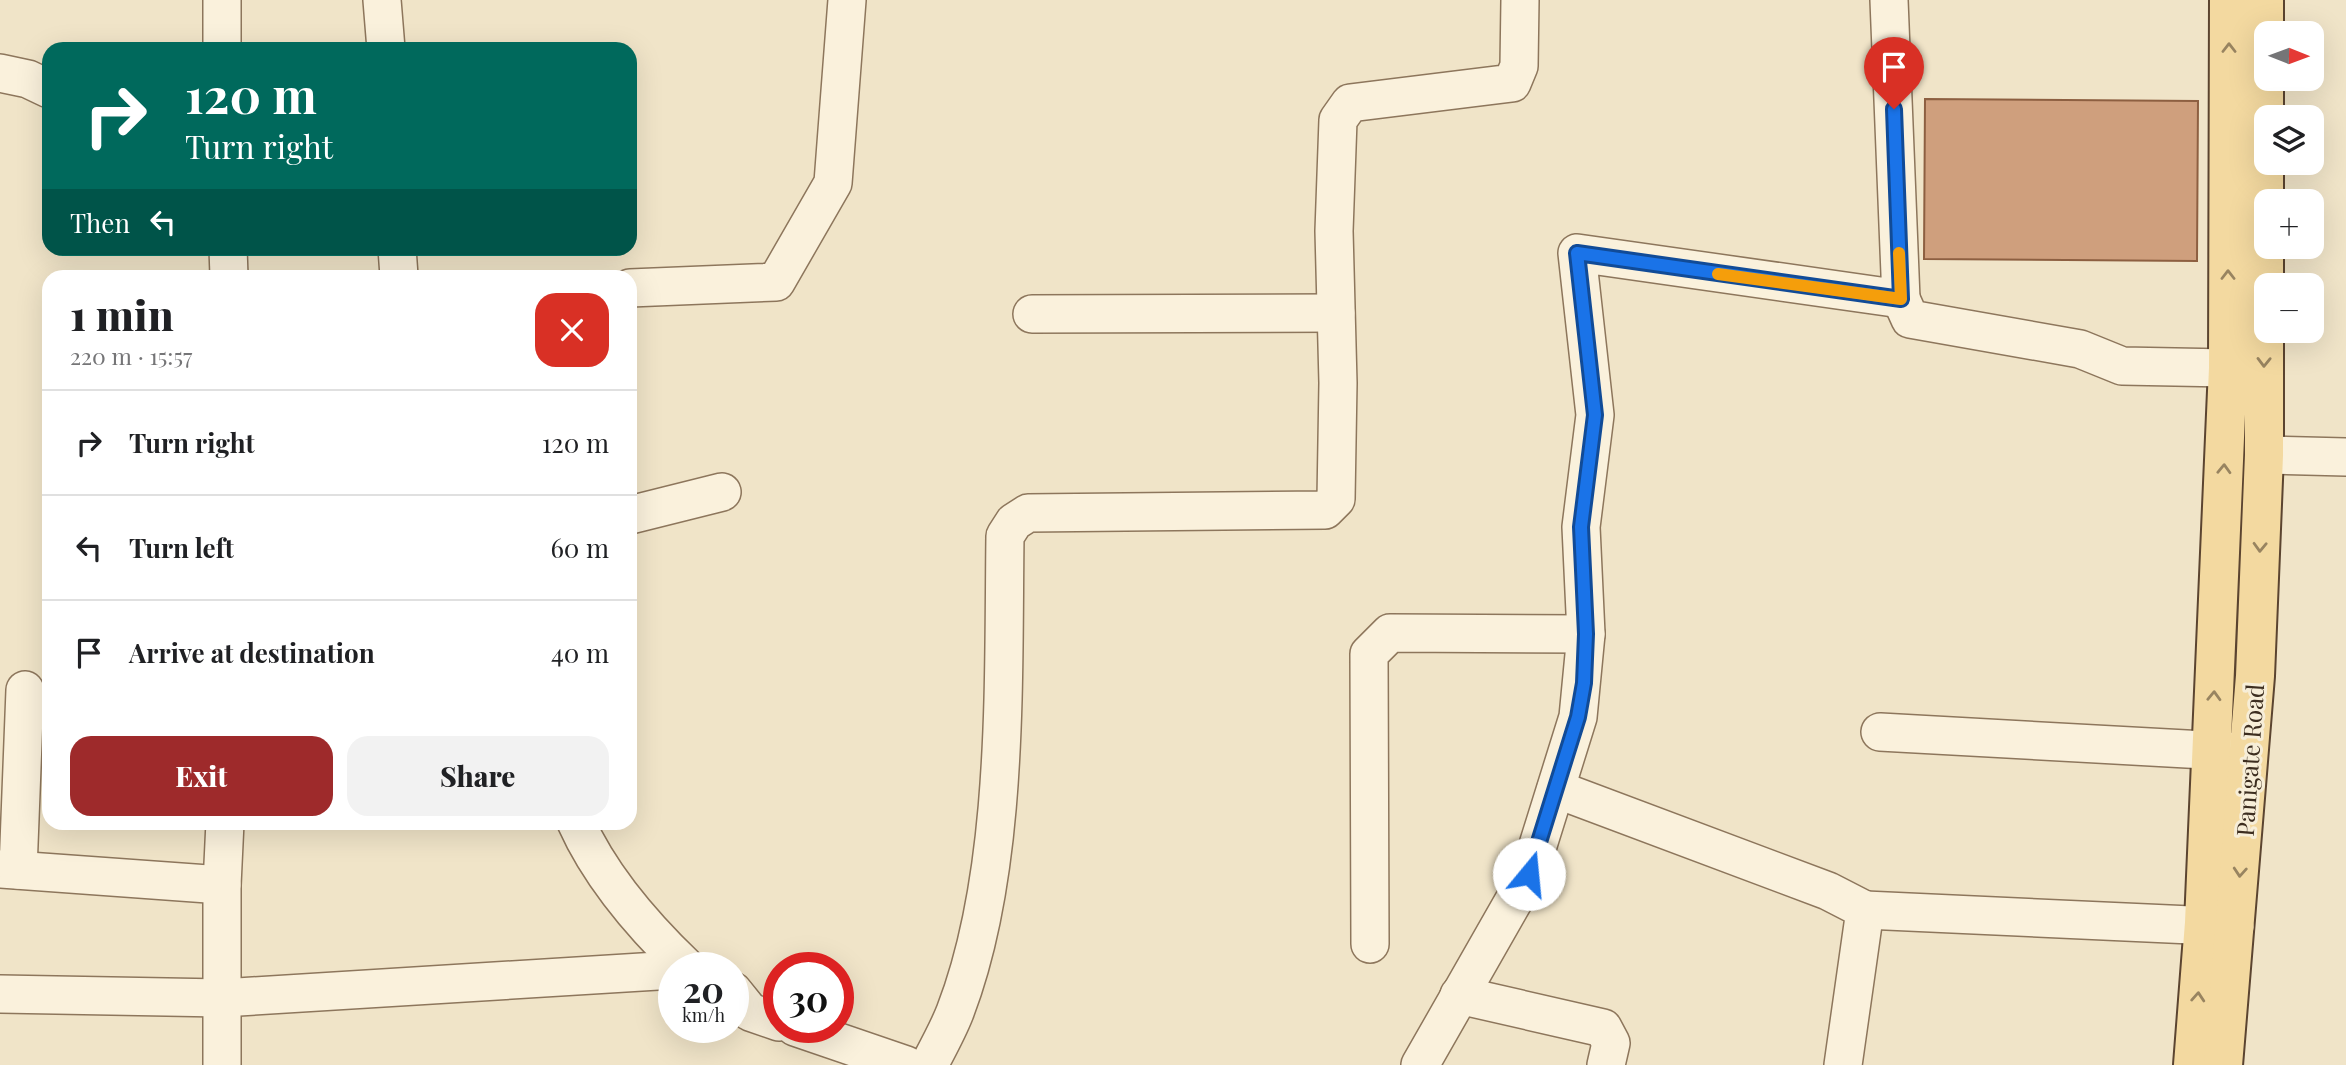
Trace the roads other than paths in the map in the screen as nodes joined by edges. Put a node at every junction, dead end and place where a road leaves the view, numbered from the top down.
1 (222, 0) edge
2 (382, 0) edge
3 (847, 0) edge
4 (1520, 0) edge
5 (1889, 0) edge
6 (2229, 0) edge
7 (2264, 0) edge
8 (222, 42) edge
9 (385, 42) edge
10 (0, 73) edge
11 (42, 86) edge
12 (637, 288) edge
13 (1901, 299) junction
14 (1336, 313) junction
15 (1032, 314) dead end
16 (2228, 368) junction
17 (2264, 454) junction
18 (2346, 457) edge
19 (722, 492) dead end
20 (637, 513) edge
21 (1586, 634) junction
22 (25, 689) edge
23 (1880, 732) dead end
24 (2211, 750) junction
25 (2249, 753) junction
26 (1556, 789) junction
27 (225, 830) edge
28 (580, 830) edge
29 (9, 869) edge
30 (222, 885) junction
31 (1865, 910) junction
32 (2220, 925) junction
33 (1370, 944) dead end
34 (671, 952) edge
35 (658, 971) edge
36 (0, 994) edge
37 (1459, 995) junction
38 (222, 998) junction
39 (842, 1043) edge
40 (222, 1065) edge
41 (906, 1065) edge
42 (929, 1065) edge
43 (1420, 1065) edge
44 (1606, 1065) edge
45 (1843, 1065) edge
46 (2193, 1065) edge
47 (2223, 1065) edge

1 - 8 street
2 - 9 street
3 - 12 street
4 - 14 street
5 - 13 street
16 -> 6 main road
7 -> 17 main road, Panigate Road
10 - 11 street
13 - 16 street
13 - 21 street
14 - 15 street
14 - 42 street
24 -> 16 main road
17 - 18 street
17 -> 25 main road, Panigate Road
19 - 20 street
21 - 26 street
21 - 33 street
22 - 29 street
23 - 24 street
24 - 25 street
24 - 32 main road
25 -> 32 main road, Panigate Road
26 - 31 street
26 - 37 street
27 - 30 street
28 - 34 street
29 - 30 street
30 - 38 street
31 - 32 street
31 - 45 street
46 -> 32 main road
32 - 47 main road, Panigate Road
35 - 38 street
36 - 38 street
37 - 43 street
37 - 44 street
38 - 40 street
39 - 41 street

